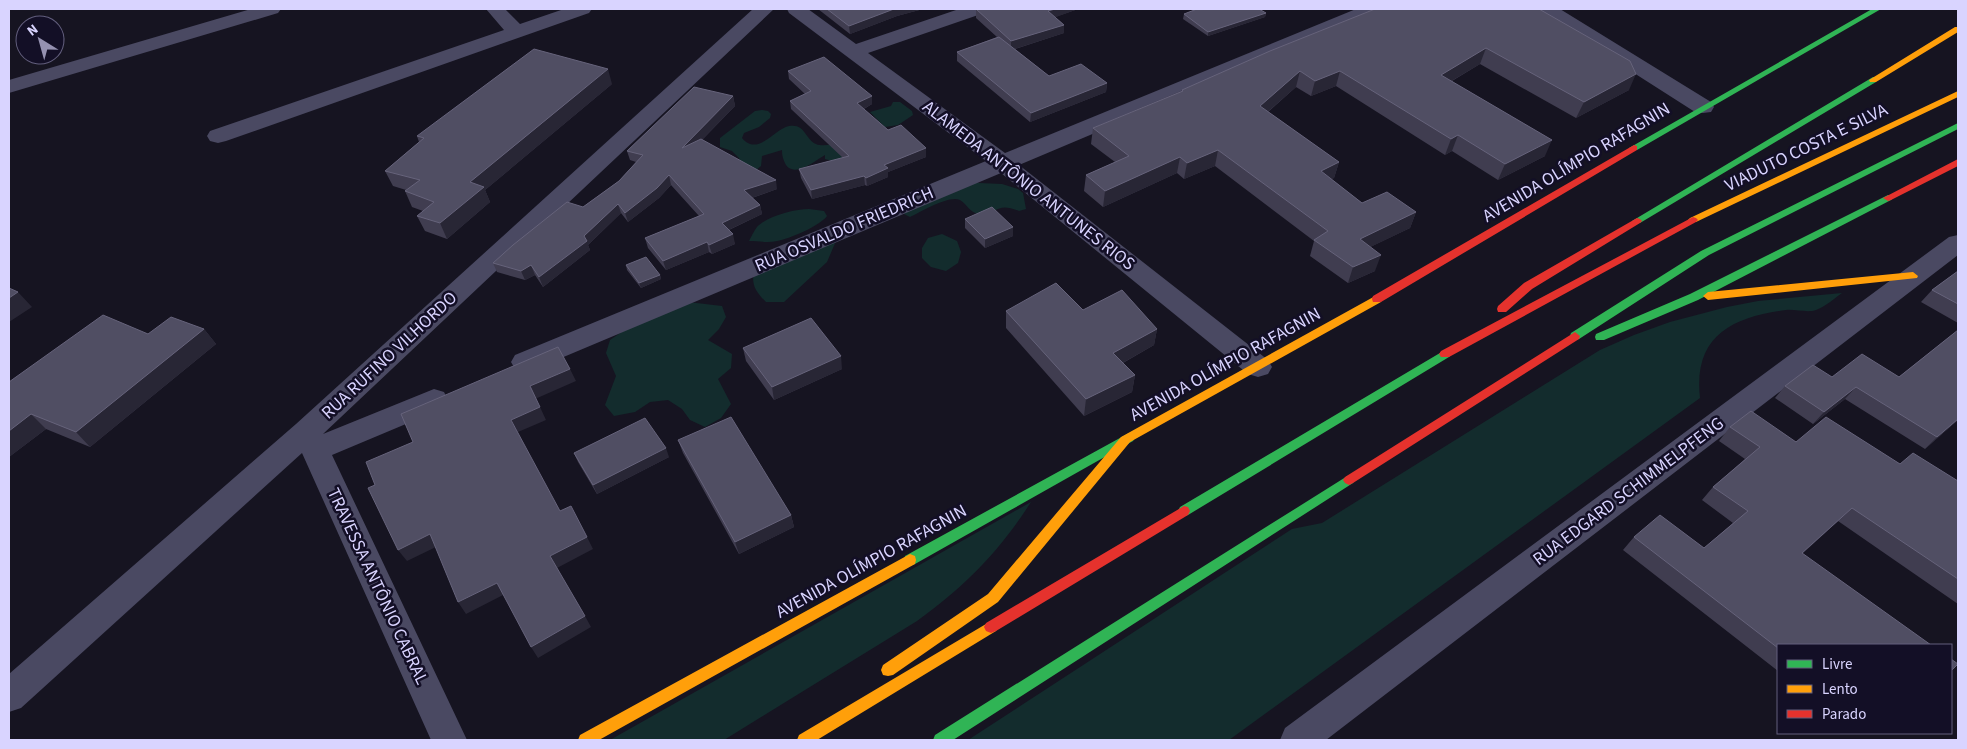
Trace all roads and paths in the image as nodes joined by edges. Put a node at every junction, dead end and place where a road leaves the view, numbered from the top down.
1 (271, 9) edge
2 (495, 9) edge
3 (582, 9) edge
4 (764, 9) edge
5 (796, 9) edge
6 (977, 9) edge
7 (1372, 9) edge
8 (1547, 9) edge
9 (1878, 9) edge
10 (1958, 29) edge
11 (516, 31) junction
12 (854, 51) junction
13 (9, 87) edge
14 (1958, 94) edge
15 (1703, 107) junction
16 (1958, 126) edge
17 (218, 136) dead end
18 (1958, 162) edge
19 (1003, 163) junction
20 (1958, 243) edge
21 (1913, 276) junction
22 (1694, 297) junction
23 (1468, 340) junction
24 (1534, 364) junction
25 (1258, 367) junction
26 (508, 369) edge
27 (453, 392) edge
28 (311, 440) junction
29 (1126, 440) junction
30 (882, 675) dead end
31 (9, 696) edge
32 (826, 713) dead end
33 (799, 738) edge
34 (448, 740) edge
35 (584, 740) edge
36 (940, 740) edge
37 (1298, 740) edge

1 - 13 street
2 - 11 street
3 - 11 street
4 - 28 street, RUA RUFINO VILHORDO
5 - 12 street, ALAMEDA ANTÔNIO ANTUNES RIOS
6 - 12 street
7 - 19 street, RUA OSVALDO FRIEDRICH
8 - 15 street
9 - 15 main road, AVENIDA OLÍMPIO RAFAGNIN
10 - 23 main road
11 - 17 street
12 - 19 street, ALAMEDA ANTÔNIO ANTUNES RIOS
14 - 23 main road, VIADUTO COSTA E SILVA
15 - 25 main road, AVENIDA OLÍMPIO RAFAGNIN
16 - 24 main road
18 - 22 main road
19 - 25 street, ALAMEDA ANTÔNIO ANTUNES RIOS
19 - 26 street, RUA OSVALDO FRIEDRICH
20 - 21 street, RUA EDGARD SCHIMMELPFENG
21 - 22 main road
21 - 37 street, RUA EDGARD SCHIMMELPFENG
22 - 24 main road
23 - 33 main road
24 - 36 main road
25 - 29 main road, AVENIDA OLÍMPIO RAFAGNIN
27 - 28 street
28 - 31 street, RUA RUFINO VILHORDO
28 - 34 street, TRAVESSA ANTÔNIO CABRAL
29 - 30 main road
29 - 35 main road, AVENIDA OLÍMPIO RAFAGNIN
32 - 33 main road

